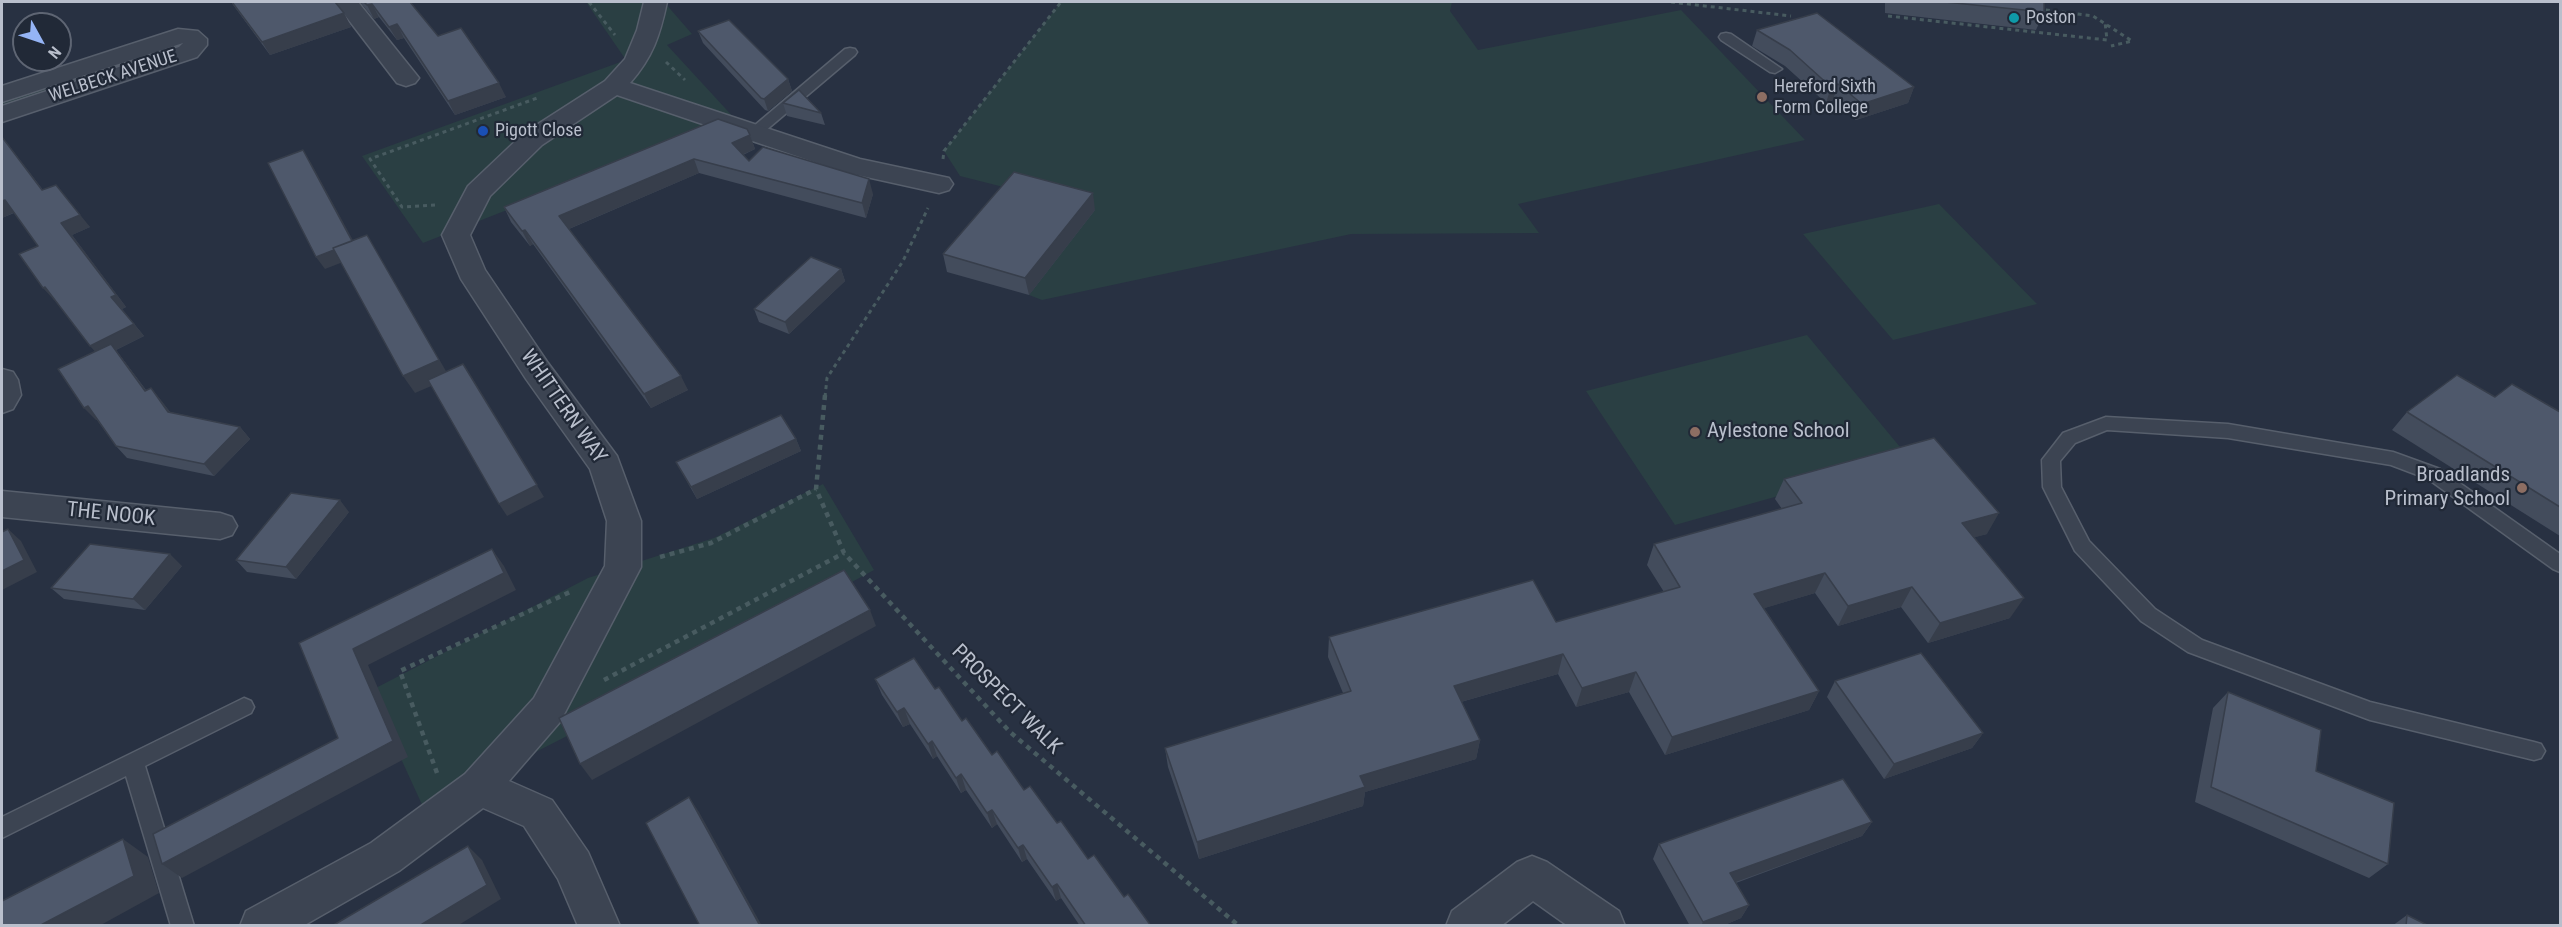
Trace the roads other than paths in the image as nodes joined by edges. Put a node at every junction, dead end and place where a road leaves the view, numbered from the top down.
1 (346, 2) edge
2 (655, 2) edge
3 (1726, 36) dead end
4 (850, 52) dead end
5 (1775, 69) dead end
6 (405, 78) dead end
7 (2, 94) edge
8 (601, 94) junction
9 (2, 114) edge
10 (753, 134) junction
11 (939, 184) road end
12 (2, 380) edge
13 (2, 402) edge
14 (2, 504) edge
15 (220, 526) dead end
16 (2560, 564) edge
17 (244, 707) dead end
18 (2534, 751) dead end
19 (133, 762) junction
20 (465, 798) junction
21 (2, 828) edge
22 (183, 926) edge
23 (261, 926) edge
24 (600, 926) edge
25 (1467, 926) edge
26 (1604, 926) edge

1 - 6 street
2 - 8 street, WHITTERN WAY
3 - 5 lane
4 - 10 lane
7 - 9 street, WELBECK AVENUE
8 - 10 street
8 - 20 street, WHITTERN WAY
10 - 11 street
12 - 13 street
14 - 15 street, THE NOOK
16 - 18 lane
17 - 19 lane
19 - 21 lane
19 - 22 lane
20 - 23 street, WHITTERN WAY
20 - 24 street
25 - 26 street

